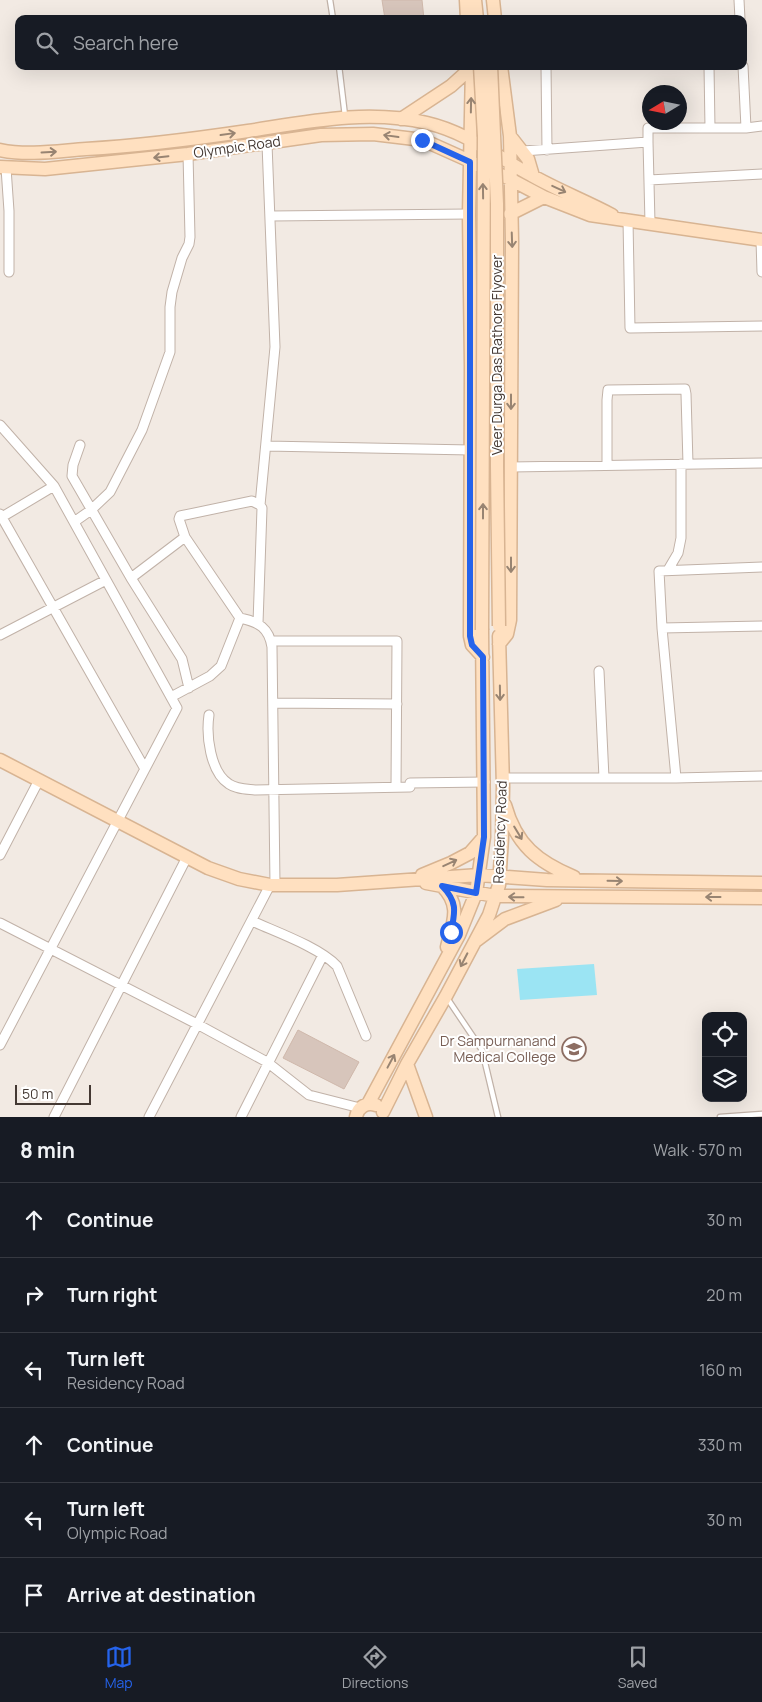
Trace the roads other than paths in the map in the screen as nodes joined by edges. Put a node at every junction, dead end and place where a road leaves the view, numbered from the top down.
1 (330, 0) edge
2 (466, 0) edge
3 (475, 0) edge
4 (485, 0) edge
5 (493, 0) edge
6 (739, 0) edge
7 (332, 15) edge
8 (467, 15) edge
9 (477, 15) edge
10 (486, 15) edge
11 (495, 15) edge
12 (740, 15) edge
13 (339, 70) edge
14 (468, 70) edge
15 (472, 70) edge
16 (480, 70) edge
17 (497, 70) edge
18 (498, 70) edge
19 (546, 70) edge
20 (709, 70) edge
21 (743, 70) edge
22 (345, 118) junction
23 (401, 119) junction
24 (762, 126) edge
25 (710, 128) junction
26 (746, 128) junction
27 (510, 136) junction
28 (471, 139) junction
29 (648, 142) junction
30 (267, 144) junction
31 (0, 150) edge
32 (547, 150) junction
33 (523, 151) junction
34 (188, 154) junction
35 (470, 162) junction
36 (510, 163) junction
37 (3, 168) edge
38 (762, 174) edge
39 (533, 176) junction
40 (510, 179) junction
41 (649, 180) junction
42 (544, 197) junction
43 (469, 214) junction
44 (510, 214) junction
45 (271, 216) junction
46 (624, 219) junction
47 (650, 223) junction
48 (762, 240) edge
49 (9, 272) dead end
50 (762, 272) edge
51 (762, 326) edge
52 (0, 425) edge
53 (80, 445) dead end
54 (266, 446) junction
55 (471, 450) junction
56 (762, 463) edge
57 (685, 464) junction
58 (607, 466) junction
59 (511, 467) junction
60 (54, 486) junction
61 (260, 505) junction
62 (91, 510) junction
63 (1, 515) edge
64 (74, 522) junction
65 (185, 537) junction
66 (762, 567) edge
67 (668, 570) junction
68 (132, 578) junction
69 (106, 580) junction
70 (54, 608) junction
71 (240, 618) junction
72 (258, 623) junction
73 (762, 626) edge
74 (662, 628) junction
75 (0, 635) edge
76 (271, 642) junction
77 (499, 644) junction
78 (483, 657) junction
79 (599, 672) dead end
80 (189, 688) junction
81 (171, 698) junction
82 (273, 703) junction
83 (397, 704) junction
84 (208, 715) dead end
85 (0, 760) edge
86 (145, 770) junction
87 (762, 776) edge
88 (604, 778) junction
89 (676, 778) junction
90 (39, 780) junction
91 (485, 782) junction
92 (503, 783) junction
93 (396, 787) junction
94 (274, 789) junction
95 (118, 821) junction
96 (484, 837) junction
97 (0, 855) edge
98 (187, 857) junction
99 (479, 875) junction
100 (500, 875) junction
101 (410, 880) junction
102 (581, 880) junction
103 (762, 883) edge
104 (272, 885) junction
105 (442, 886) junction
106 (476, 893) junction
107 (495, 896) junction
108 (568, 896) junction
109 (762, 898) edge
110 (252, 921) junction
111 (0, 923) edge
112 (473, 943) junction
113 (52, 949) junction
114 (323, 955) junction
115 (442, 966) junction
116 (122, 985) junction
117 (446, 996) junction
118 (197, 1024) junction
119 (366, 1036) dead end
120 (0, 1045) edge
121 (267, 1062) junction
122 (407, 1064) junction
123 (362, 1110) edge
124 (762, 1114) edge
125 (383, 1116) edge
126 (54, 1117) edge
127 (149, 1117) edge
128 (241, 1117) edge
129 (426, 1117) edge
130 (498, 1117) edge
131 (720, 1117) edge

1 - 7 lane
2 - 8 street
3 - 9 street
4 - 10 street
5 - 11 street
6 - 12 street
13 - 22 lane
14 - 23 street
28 -> 15 street
78 -> 16 street, Veer Durga Das Rathore Flyover, bridge
17 - 77 street, Veer Durga Das Rathore Flyover, bridge
18 - 27 street
19 - 32 street
20 - 25 street
21 - 26 street
22 - 23 street, Olympic Road
31 -> 22 street, Olympic Road
23 - 28 street, Olympic Road
24 - 26 street
25 - 26 street
25 - 29 street
27 - 33 street
27 - 36 street
28 - 35 street
28 - 36 street, Olympic Road
29 - 32 street
29 - 41 street
30 - 34 street, Olympic Road
35 -> 30 street, Olympic Road
30 - 45 street
32 - 33 street
33 - 39 street
34 -> 37 street, Olympic Road
34 - 62 street
35 - 40 street, Olympic Road
35 - 43 street
36 - 39 street, Olympic Road
36 - 40 street
37 - 49 street
38 - 41 street
39 -> 46 street, Olympic Road
40 - 42 street, Olympic Road
40 - 44 street
41 - 47 street
42 - 44 street
42 - 46 street, Olympic Road
43 - 45 street
43 - 55 street
44 -> 59 street
45 - 54 street
46 - 47 street, Olympic Road
46 - 51 street
47 - 48 street, Olympic Road
48 - 50 street
52 - 60 street
53 - 62 street
54 - 55 street
54 - 61 street
55 - 78 street
56 - 57 street
57 - 58 street
57 - 58 street
57 - 67 street
58 - 59 street
59 -> 77 street
60 - 63 street
60 - 64 street
61 - 65 street
61 - 72 street
62 - 64 street
62 - 68 street
63 - 70 street
64 - 69 street
65 - 68 street
65 - 71 street
66 - 67 street
67 - 74 street
68 - 80 street
69 - 70 street
69 - 81 street
70 - 75 street
70 - 86 street
71 - 72 street
71 - 80 street
72 - 76 street
73 - 74 street
74 - 89 street
76 - 82 street
76 - 83 street
77 -> 92 street, Residency Road
78 - 91 street, Residency Road
79 - 88 street
80 - 81 street
81 - 86 street
82 - 83 street
82 - 94 street
83 - 93 street
84 - 94 street
85 - 90 street
86 - 95 street
87 - 89 street
88 - 89 street
88 - 92 street
90 - 95 street
90 - 97 street
91 - 93 street
91 - 96 street, Residency Road
92 - 100 street, Residency Road
92 -> 102 street
93 - 94 street
94 - 104 street
95 - 98 street
95 - 113 street
96 - 99 street, Residency Road
101 -> 96 street
98 - 104 street
98 - 116 street
99 - 100 street
99 - 101 street
99 - 106 street, Residency Road
100 - 102 street
100 - 107 street, Residency Road
101 - 104 street
101 - 105 street
102 -> 103 street
104 - 110 street
105 - 106 street
105 - 115 street
106 - 107 street
106 - 115 street, Residency Road
108 -> 107 street
107 - 112 street, Residency Road
109 -> 108 street
108 - 112 street
110 - 114 street
110 - 118 street
111 - 113 street
112 -> 117 street, Residency Road
113 - 116 street
113 - 120 street
114 - 119 street
114 - 121 street
123 -> 115 street, Residency Road
116 - 118 street
116 - 126 street
117 - 122 street, Residency Road
117 - 130 lane
118 - 121 street
118 - 127 street
121 - 123 street
121 - 128 street
122 - 125 street, Residency Road
122 - 129 street
123 - 125 street
124 - 131 lane

